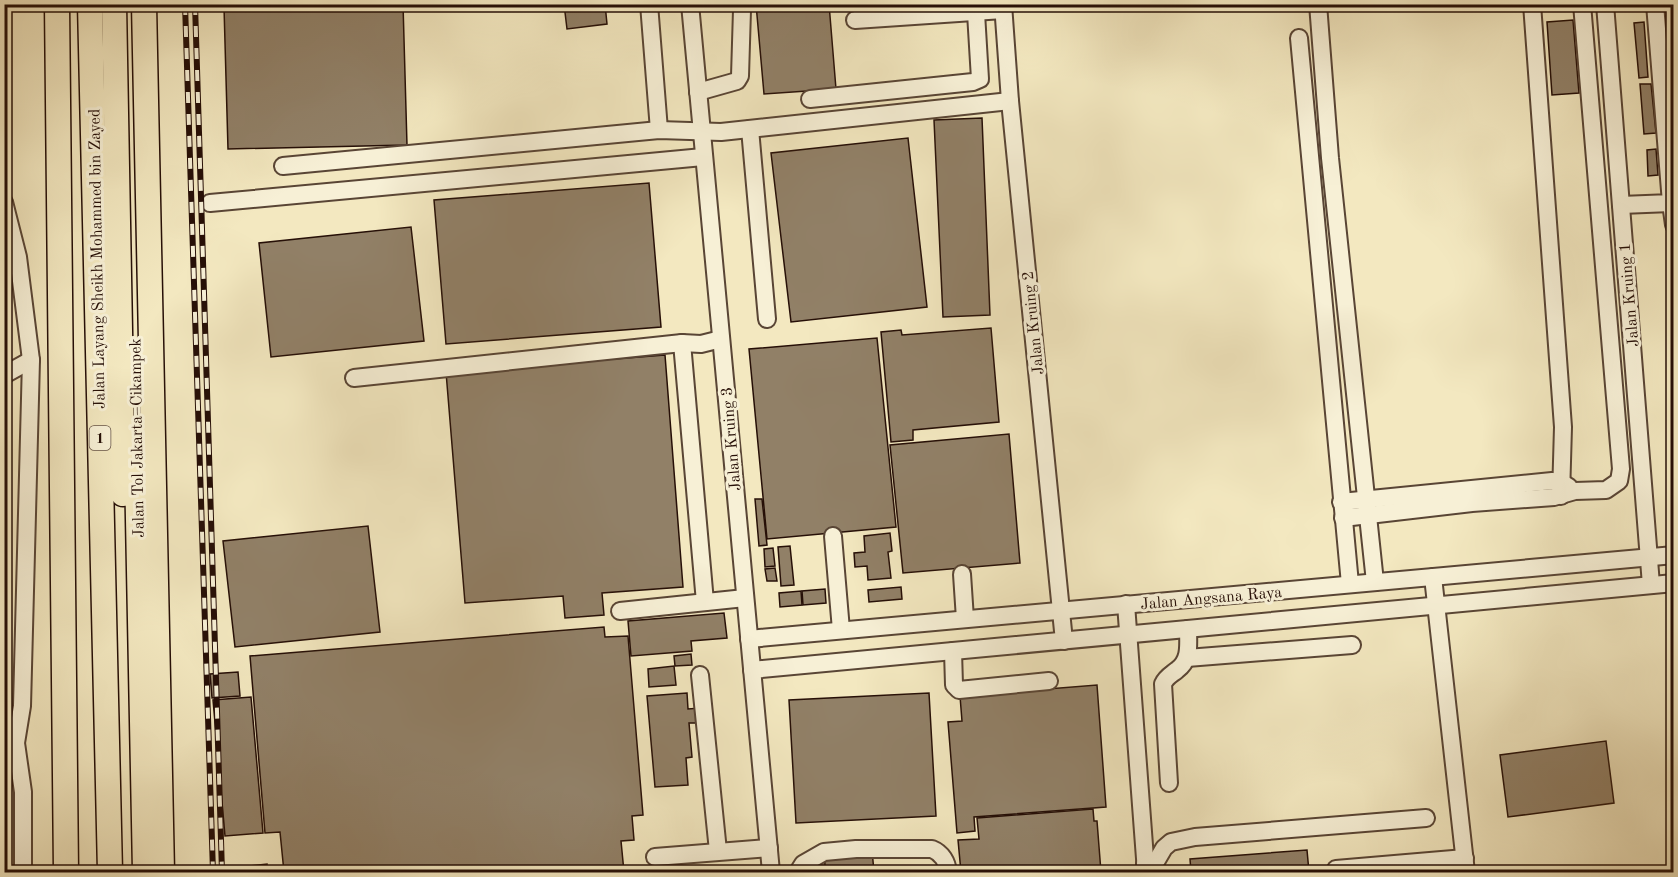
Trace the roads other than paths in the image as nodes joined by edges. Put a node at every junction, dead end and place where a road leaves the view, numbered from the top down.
1 (57, 4) edge
2 (84, 4) edge
3 (90, 4) edge
4 (114, 4) edge
5 (128, 4) edge
6 (144, 4) edge
7 (649, 4) edge
8 (690, 4) edge
9 (745, 4) edge
10 (1318, 4) edge
11 (1532, 4) edge
12 (1582, 4) edge
13 (1605, 4) edge
14 (1654, 4) edge
15 (1003, 7) edge
16 (976, 13) junction
17 (855, 20) dead end
18 (1299, 39) dead end
19 (698, 92) junction
20 (810, 99) dead end
21 (1010, 101) junction
22 (750, 129) junction
23 (659, 130) junction
24 (701, 132) junction
25 (703, 157) junction
26 (1330, 158) junction
27 (1310, 160) junction
28 (283, 166) dead end
29 (4, 202) edge
30 (210, 203) dead end
31 (1671, 203) junction
32 (1621, 205) junction
33 (1674, 225) edge
34 (1338, 229) junction
35 (1316, 231) junction
36 (767, 319) dead end
37 (721, 339) junction
38 (682, 343) junction
39 (31, 360) junction
40 (4, 375) edge
41 (354, 378) dead end
42 (1566, 489) junction
43 (1367, 508) junction
44 (1342, 510) junction
45 (833, 536) dead end
46 (1674, 555) edge
47 (1649, 557) junction
48 (962, 574) dead end
49 (1433, 577) junction
50 (1375, 582) junction
51 (1674, 583) edge
52 (1350, 584) junction
53 (1651, 585) junction
54 (745, 598) junction
55 (705, 602) junction
56 (1126, 604) junction
57 (1435, 606) junction
58 (1061, 610) junction
59 (620, 611) dead end
60 (965, 619) junction
61 (1188, 629) junction
62 (841, 630) junction
63 (1130, 634) junction
64 (749, 639) junction
65 (1064, 641) junction
66 (1352, 645) dead end
67 (953, 651) junction
68 (1187, 658) junction
69 (752, 670) junction
70 (700, 675) dead end
71 (1049, 681) dead end
72 (1169, 783) dead end
73 (1426, 819) dead end
74 (769, 848) junction
75 (718, 851) junction
76 (655, 857) dead end
77 (1466, 865) edge
78 (1145, 868) edge
79 (1336, 869) dead end
80 (23, 873) edge
81 (66, 873) edge
82 (98, 873) edge
83 (110, 873) edge
84 (129, 873) edge
85 (145, 873) edge
86 (162, 873) edge
87 (771, 873) edge
88 (798, 873) edge
89 (948, 873) edge

1 - 81 highway
2 - 82 highway, 1
3 - 83 highway, Jalan Layang Sheikh Mohammed bin Zayed / 1
4 - 84 highway, Jalan Layang Sheikh Mohammed bin Zayed / 1
5 - 85 highway, Jalan Tol Jakarta–Cikampek
6 - 86 highway
7 - 23 street
8 - 19 street, Jalan Kruing 3
9 - 19 street
10 - 26 street
11 - 42 street
12 - 42 street
13 - 32 street, Jalan Kruing 1
14 - 31 street
15 - 16 street
15 - 21 street, Jalan Kruing 2
16 - 17 street
16 - 20 street
18 - 27 street
19 - 24 street, Jalan Kruing 3
21 - 22 street
21 - 58 street, Jalan Kruing 2
22 - 24 street
22 - 36 street
23 - 24 street
23 - 28 street
24 - 25 street, Jalan Kruing 3
25 - 30 street
25 - 37 street, Jalan Kruing 3
26 - 27 street
26 - 34 street
27 - 35 street
29 - 39 street
31 - 32 street
31 - 33 street
32 - 47 street, Jalan Kruing 1
34 - 35 street
34 - 43 street
35 - 44 street
37 - 38 street
37 - 54 street, Jalan Kruing 3
38 - 41 street
38 - 55 street
39 - 40 street
39 - 80 street
42 - 43 street
43 - 44 street
43 - 50 street
44 - 52 street
45 - 62 street
46 - 47 street, Jalan Angsana Raya
47 - 49 street, Jalan Angsana Raya
47 - 53 street, Jalan Kruing 1
48 - 60 street
49 - 50 street, Jalan Angsana Raya
49 - 57 street
50 - 52 street, Jalan Angsana Raya
51 - 53 street, Jalan Angsana Raya
52 - 56 street, Jalan Angsana Raya
53 - 57 street, Jalan Angsana Raya
54 - 55 street
54 - 64 street, Jalan Kruing 3
55 - 59 street
56 - 58 street, Jalan Angsana Raya
56 - 63 street
57 - 61 street, Jalan Angsana Raya
57 - 77 street
58 - 60 street, Jalan Angsana Raya
58 - 65 street, Jalan Kruing 2
60 - 62 street, Jalan Angsana Raya
61 - 63 street, Jalan Angsana Raya
61 - 68 street
62 - 64 street, Jalan Angsana Raya
63 - 65 street, Jalan Angsana Raya
63 - 78 street
64 - 69 street, Jalan Kruing 3
65 - 67 street, Jalan Angsana Raya
66 - 68 street
67 - 69 street, Jalan Angsana Raya
67 - 71 street
68 - 72 street
69 - 74 street, Jalan Kruing 3
70 - 75 street
73 - 78 street
74 - 75 street
74 - 87 street, Jalan Kruing 3
75 - 76 street
77 - 79 street
88 - 89 street

